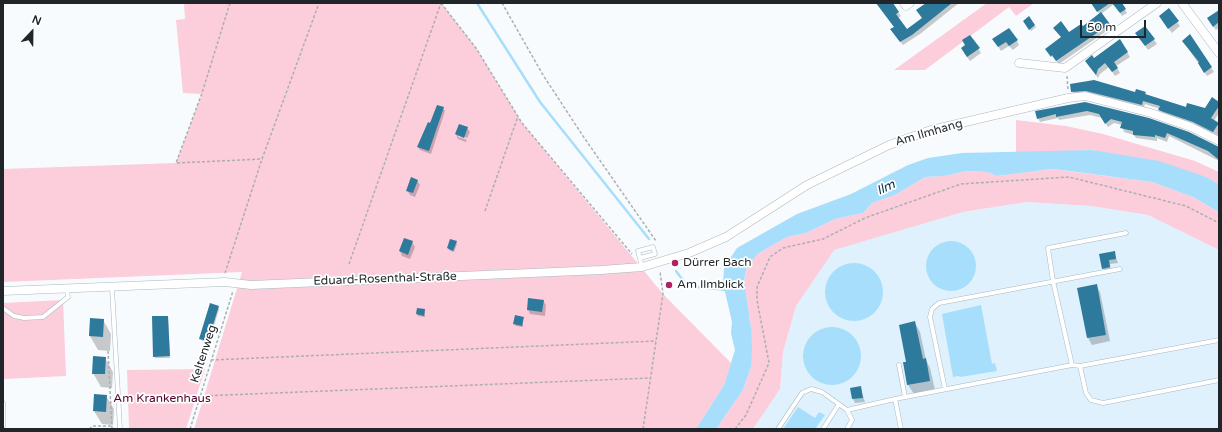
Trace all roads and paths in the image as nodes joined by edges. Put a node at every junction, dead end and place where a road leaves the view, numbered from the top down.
1 (230, 3) edge
2 (319, 3) edge
3 (441, 3) edge
4 (502, 3) edge
5 (904, 3) edge
6 (910, 3) edge
7 (1157, 3) edge
8 (1182, 3) edge
9 (1219, 53) edge
10 (1019, 63) dead end
11 (1067, 71) dead end
12 (1068, 87) dead end
13 (518, 116) junction
14 (1219, 141) edge
15 (262, 159) junction
16 (485, 211) dead end
17 (1219, 223) edge
18 (1126, 233) dead end
19 (656, 245) dead end
20 (640, 258) dead end
21 (658, 263) junction
22 (349, 264) dead end
23 (642, 267) junction
24 (1120, 268) dead end
25 (1053, 281) junction
26 (225, 282) junction
27 (235, 284) junction
28 (112, 288) junction
29 (67, 290) junction
30 (3, 291) edge
31 (3, 308) edge
32 (1219, 340) edge
33 (656, 341) junction
34 (108, 349) dead end
35 (211, 360) junction
36 (899, 365) dead end
37 (1072, 365) junction
38 (1080, 366) junction
39 (650, 378) junction
40 (1219, 380) edge
41 (945, 389) junction
42 (200, 396) junction
43 (905, 397) junction
44 (895, 399) junction
45 (3, 403) edge
46 (839, 404) junction
47 (847, 410) junction
48 (3, 426) edge
49 (112, 428) edge
50 (89, 429) edge
51 (120, 429) edge
52 (190, 429) edge
53 (643, 429) edge
54 (735, 429) edge
55 (778, 429) edge
56 (823, 429) edge
57 (847, 429) edge
58 (901, 429) edge

1 - 15 path
2 - 15 path
3 - 13 path
3 - 22 path
4 - 19 path
5 - 6 street
7 - 10 street
8 - 9 street
11 - 12 path
13 - 16 path
13 - 23 path
14 - 21 street, Am Ilmhang
15 - 26 path
17 - 54 path
18 - 25 lane
20 - 23 lane
21 - 23 street, Eduard-Rosenthal-Straße
21 - 33 path
23 - 27 street, Eduard-Rosenthal-Straße
24 - 25 lane
25 - 37 lane
25 - 41 lane
26 - 27 street, Eduard-Rosenthal-Straße
26 - 28 street, Eduard-Rosenthal-Straße
27 - 35 path, Keltenweg
28 - 29 street, Eduard-Rosenthal-Straße
28 - 51 lane
29 - 30 street, Eduard-Rosenthal-Straße
29 - 31 lane
32 - 38 lane
33 - 35 path
33 - 39 path
34 - 49 path
35 - 42 path, Keltenweg
36 - 43 lane
37 - 38 lane
37 - 41 lane
38 - 40 lane
39 - 42 path
39 - 53 path
41 - 43 lane
42 - 52 path, Keltenweg
43 - 44 lane
44 - 47 lane
44 - 58 lane
45 - 48 lane
46 - 47 lane
46 - 55 lane
46 - 56 lane
47 - 57 lane
49 - 50 path

